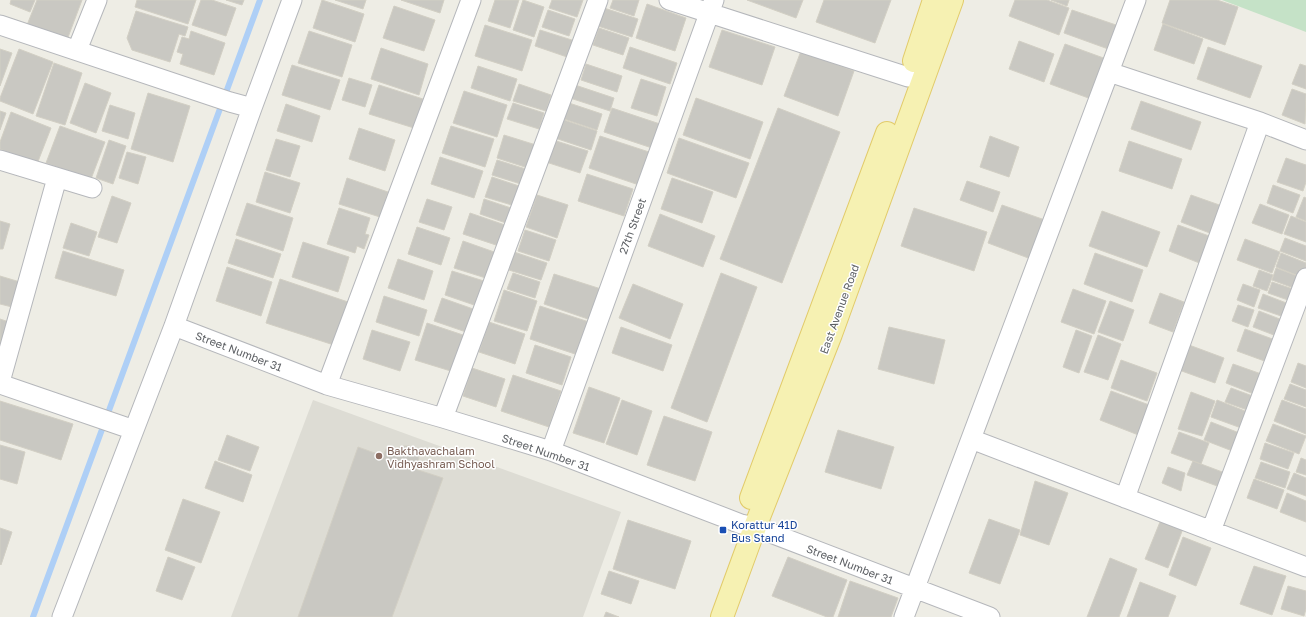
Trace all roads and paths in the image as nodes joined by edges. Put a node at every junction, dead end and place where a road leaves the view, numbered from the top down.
1 (98, 0) edge
2 (292, 0) edge
3 (471, 0) edge
4 (598, 0) edge
5 (669, 0) edge
6 (934, 0) edge
7 (952, 0) edge
8 (1136, 0) edge
9 (711, 6) edge
10 (0, 25) edge
11 (77, 50) junction
12 (1109, 72) junction
13 (908, 77) junction
14 (252, 108) junction
15 (1260, 122) junction
16 (1306, 140) edge
17 (0, 160) edge
18 (57, 178) junction
19 (92, 188) dead end
20 (1306, 278) edge
21 (174, 326) junction
22 (0, 383) edge
23 (327, 385) junction
24 (443, 418) junction
25 (134, 430) junction
26 (971, 440) junction
27 (552, 452) junction
28 (1124, 498) junction
29 (748, 525) junction
30 (1211, 531) junction
31 (1306, 566) edge
32 (915, 589) junction
33 (62, 617) edge
34 (707, 617) edge
35 (722, 617) edge
36 (904, 617) edge
37 (990, 617) edge

1 - 11 street
2 - 14 street
3 - 23 street
4 - 24 street
5 - 9 street
6 - 13 main road, East Avenue Road
7 - 29 main road, East Avenue Road
8 - 12 street
9 - 13 street
9 - 27 street, 27th Street
10 - 11 street
11 - 14 street
12 - 15 street
12 - 26 street
13 - 29 main road, East Avenue Road
14 - 21 street
15 - 16 street
15 - 28 street
17 - 18 street
18 - 19 street
18 - 22 street
20 - 30 street
21 - 23 street, Street Number 31
21 - 25 street
22 - 25 street
23 - 24 street, Street Number 31
24 - 27 street, Street Number 31
25 - 33 street
26 - 28 street
26 - 32 street
27 - 29 street, Street Number 31
28 - 30 street
29 - 32 street, Street Number 31
29 - 34 main road, East Avenue Road
29 - 35 main road, East Avenue Road
30 - 31 street
32 - 36 street
32 - 37 street, Street Number 31

